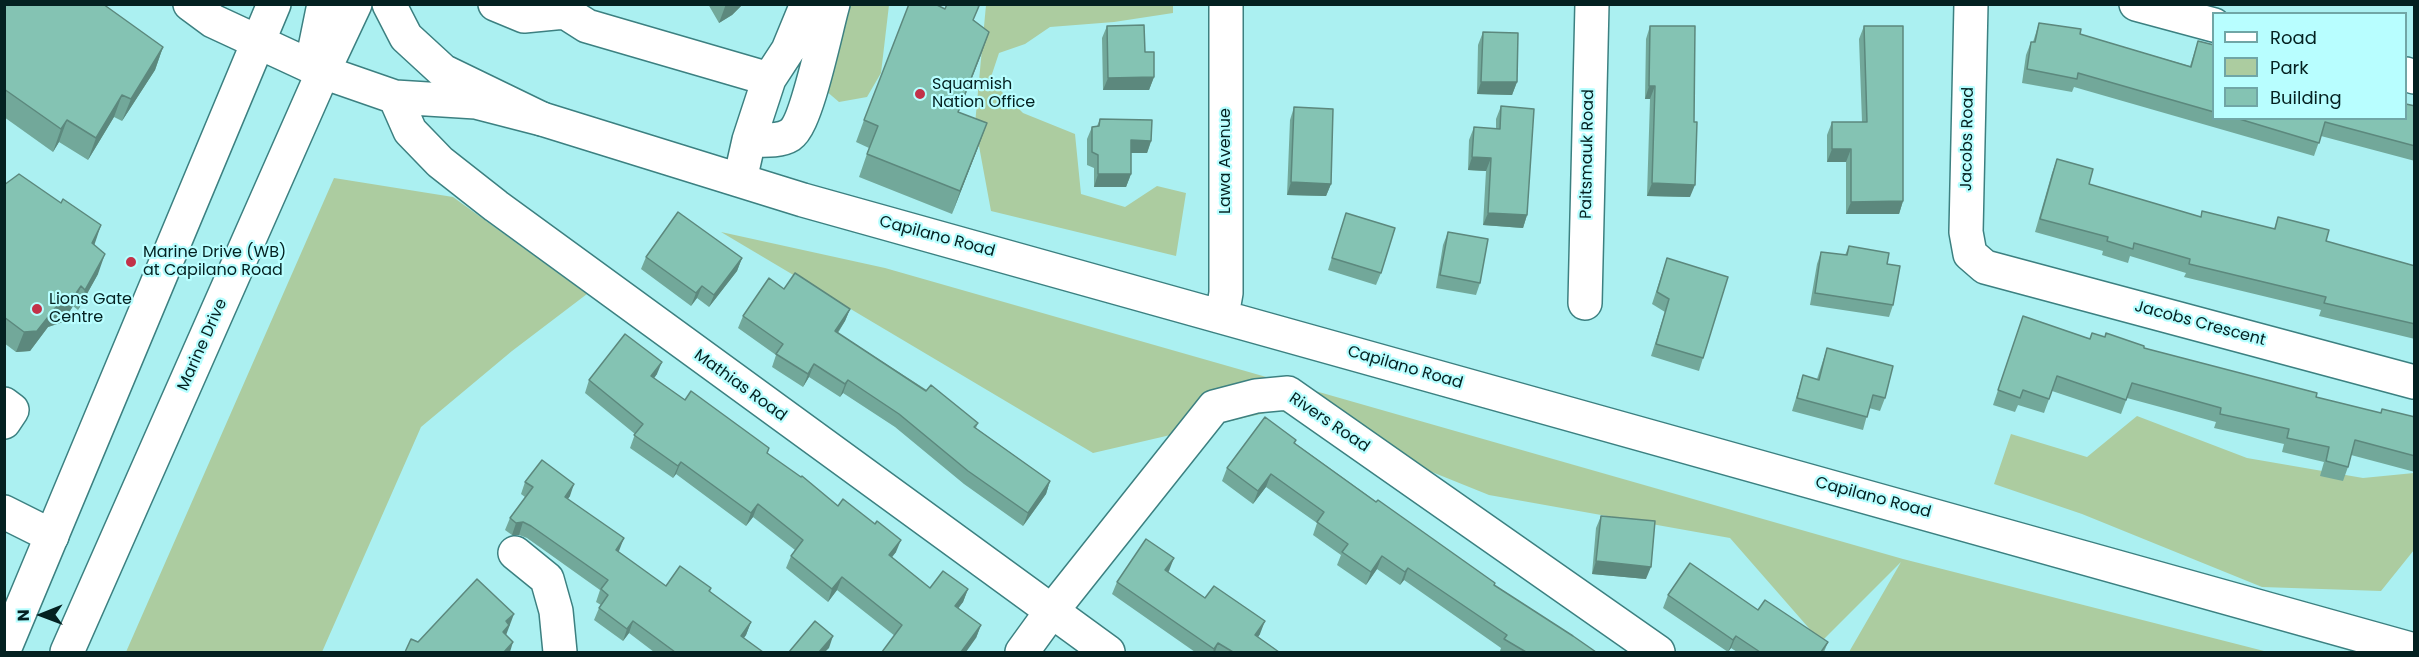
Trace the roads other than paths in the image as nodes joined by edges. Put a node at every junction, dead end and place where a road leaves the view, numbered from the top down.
1 (190, 4) edge
2 (274, 4) edge
3 (324, 4) edge
4 (355, 4) edge
5 (389, 4) edge
6 (495, 4) edge
7 (807, 4) edge
8 (833, 4) edge
9 (1226, 4) edge
10 (1592, 4) edge
11 (1971, 4) edge
12 (2136, 4) edge
13 (562, 8) edge
14 (2212, 24) edge
15 (258, 42) junction
16 (323, 72) junction
17 (769, 78) junction
18 (395, 97) junction
19 (542, 118) junction
20 (749, 140) junction
21 (740, 180) junction
22 (1985, 267) joint
23 (1585, 303) dead end
24 (1222, 316) junction
25 (2415, 382) edge
26 (4, 404) edge
27 (4, 422) edge
28 (4, 512) edge
29 (52, 536) junction
30 (516, 553) dead end
31 (1051, 612) junction
32 (4, 650) edge
33 (2415, 650) edge
34 (66, 652) edge
35 (560, 652) edge
36 (1022, 652) edge
37 (1108, 652) edge
38 (1658, 652) edge

1 - 15 street
2 - 15 street
3 - 16 street
4 - 16 street, Marine Drive
5 - 19 street
6 - 13 street
7 - 17 street
8 - 20 street
9 - 24 street, Lawa Avenue
10 - 23 street, Paitsmauk Road
11 - 22 street, Jacobs Road
12 - 14 street
13 - 17 street
15 - 16 street
15 - 29 street
16 - 18 street, Capilano Road
16 - 34 street, Marine Drive
17 - 20 street
18 - 19 street, Capilano Road
18 - 31 street, Mathias Road
19 - 21 street, Capilano Road
20 - 21 street
21 - 24 street, Capilano Road
22 - 25 street, Jacobs Crescent
24 - 33 street, Capilano Road
26 - 27 street
28 - 29 street
29 - 32 street
30 - 35 street
31 - 36 street, Rivers Road
31 - 37 street, Mathias Road
31 - 38 street, Rivers Road

